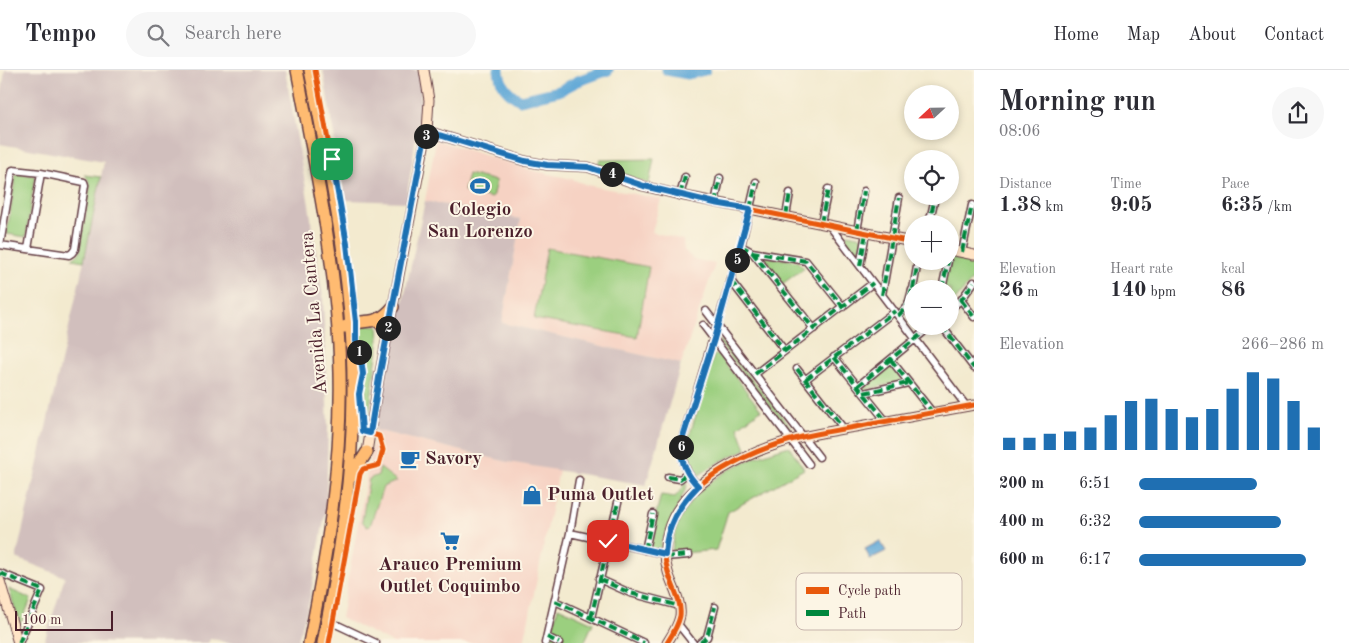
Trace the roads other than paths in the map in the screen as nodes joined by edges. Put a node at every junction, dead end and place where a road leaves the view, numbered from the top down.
1 (298, 70) edge
2 (310, 70) edge
3 (424, 70) edge
4 (426, 131) junction
5 (40, 173) junction
6 (685, 177) dead end
7 (720, 178) dead end
8 (756, 182) dead end
9 (828, 189) dead end
10 (864, 192) dead end
11 (790, 193) dead end
12 (680, 195) junction
13 (899, 198) dead end
14 (715, 203) junction
15 (972, 204) dead end
16 (750, 209) junction
17 (786, 216) junction
18 (825, 224) junction
19 (862, 232) junction
20 (1, 236) edge
21 (892, 238) junction
22 (904, 240) edge
23 (0, 245) edge
24 (741, 246) junction
25 (28, 249) junction
26 (752, 252) junction
27 (959, 252) edge
28 (962, 252) junction
29 (974, 255) edge
30 (860, 266) junction
31 (731, 281) junction
32 (974, 282) edge
33 (873, 283) junction
34 (882, 295) junction
35 (961, 300) joint
36 (393, 307) junction
37 (843, 307) junction
38 (904, 308) edge
39 (706, 311) dead end
40 (896, 314) junction
41 (974, 317) edge
42 (377, 321) junction
43 (351, 324) junction
44 (704, 324) dead end
45 (717, 326) junction
46 (338, 329) junction
47 (814, 329) junction
48 (387, 334) junction
49 (921, 335) edge
50 (949, 335) edge
51 (714, 339) junction
52 (916, 339) junction
53 (785, 351) junction
54 (834, 357) junction
55 (890, 360) junction
56 (974, 368) edge
57 (797, 369) dead end
58 (756, 374) junction
59 (806, 380) junction
60 (908, 383) junction
61 (858, 386) junction
62 (864, 393) junction
63 (971, 406) edge
64 (933, 413) junction
65 (886, 421) junction
66 (844, 429) junction
67 (803, 436) junction
68 (791, 440) junction
69 (338, 452) junction
70 (367, 452) junction
71 (819, 456) dead end
72 (350, 457) junction
73 (809, 464) dead end
74 (688, 473) junction
75 (668, 477) dead end
76 (579, 480) dead end
77 (348, 482) junction
78 (698, 486) junction
79 (619, 498) dead end
80 (653, 514) dead end
81 (570, 533) junction
82 (608, 541) junction
83 (645, 550) junction
84 (689, 555) dead end
85 (665, 556) junction
86 (0, 573) edge
87 (599, 580) junction
88 (0, 581) edge
89 (555, 601) junction
90 (680, 606) junction
91 (715, 607) dead end
92 (591, 618) junction
93 (327, 620) junction
94 (678, 624) junction
95 (546, 640) edge
96 (19, 643) edge
97 (309, 643) edge
98 (323, 643) edge
99 (376, 643) edge
100 (559, 643) edge
101 (644, 643) edge
102 (667, 643) edge
103 (693, 643) edge
104 (700, 643) edge

1 - 46 highway, Avenida La Cantera
2 - 43 highway, Avenida La Cantera
3 - 4 street
4 - 12 street
4 - 36 street
5 - 20 street
5 - 25 street
5 - 25 street
6 - 12 street
7 - 14 street
8 - 16 street
9 - 18 street
10 - 19 street
11 - 17 street
12 - 14 street
13 - 21 street
14 - 16 street
15 - 28 street
16 - 17 street
16 - 24 street
17 - 18 street
18 - 19 street
18 - 30 street
19 - 21 street
19 - 30 street
20 - 23 street
21 - 22 street
21 - 34 street
23 - 25 street
24 - 26 street
24 - 31 street
26 - 37 street
26 - 47 street
27 - 28 street
28 - 29 street
30 - 33 street
31 - 45 street
31 - 53 street
32 - 35 street
33 - 34 street
33 - 37 street
34 - 40 street
35 - 41 street
36 - 42 highway
36 - 48 street
37 - 47 street
38 - 40 street
39 - 45 street
40 - 52 street
40 - 54 street
42 - 43 highway
42 - 48 highway
43 - 46 highway
43 - 72 highway, Avenida La Cantera
44 - 51 street
45 - 51 street
45 - 58 street
46 - 69 highway, Avenida La Cantera
47 - 53 street
48 - 70 street
49 - 52 street
50 - 56 street
51 - 68 street
51 - 74 street
52 - 55 street
52 - 63 street
53 - 58 street
54 - 59 street
54 - 61 street
55 - 60 street
55 - 61 street
57 - 59 street
58 - 67 street
59 - 66 street
60 - 62 street
60 - 64 street
61 - 62 street
62 - 65 street
63 - 64 street
64 - 65 street
65 - 66 street
66 - 67 street
67 - 68 street
67 - 71 street
68 - 73 street
68 - 78 street
69 - 72 highway
69 - 97 highway, Avenida La Cantera
70 - 72 highway
70 - 77 highway
72 - 77 highway, Avenida La Cantera
74 - 75 street
74 - 78 street
76 - 81 street
77 - 93 highway, Avenida La Cantera
78 - 85 street
79 - 82 street
80 - 83 street
81 - 82 street
81 - 89 street
82 - 83 street
82 - 87 street
83 - 85 street
84 - 85 street
85 - 90 street
86 - 96 street
87 - 90 street
87 - 92 street
88 - 96 street
89 - 92 street
89 - 95 street
90 - 94 street
91 - 104 street
92 - 101 street
93 - 98 highway, Avenida La Cantera
93 - 99 street
94 - 102 street
94 - 103 street
95 - 100 street

